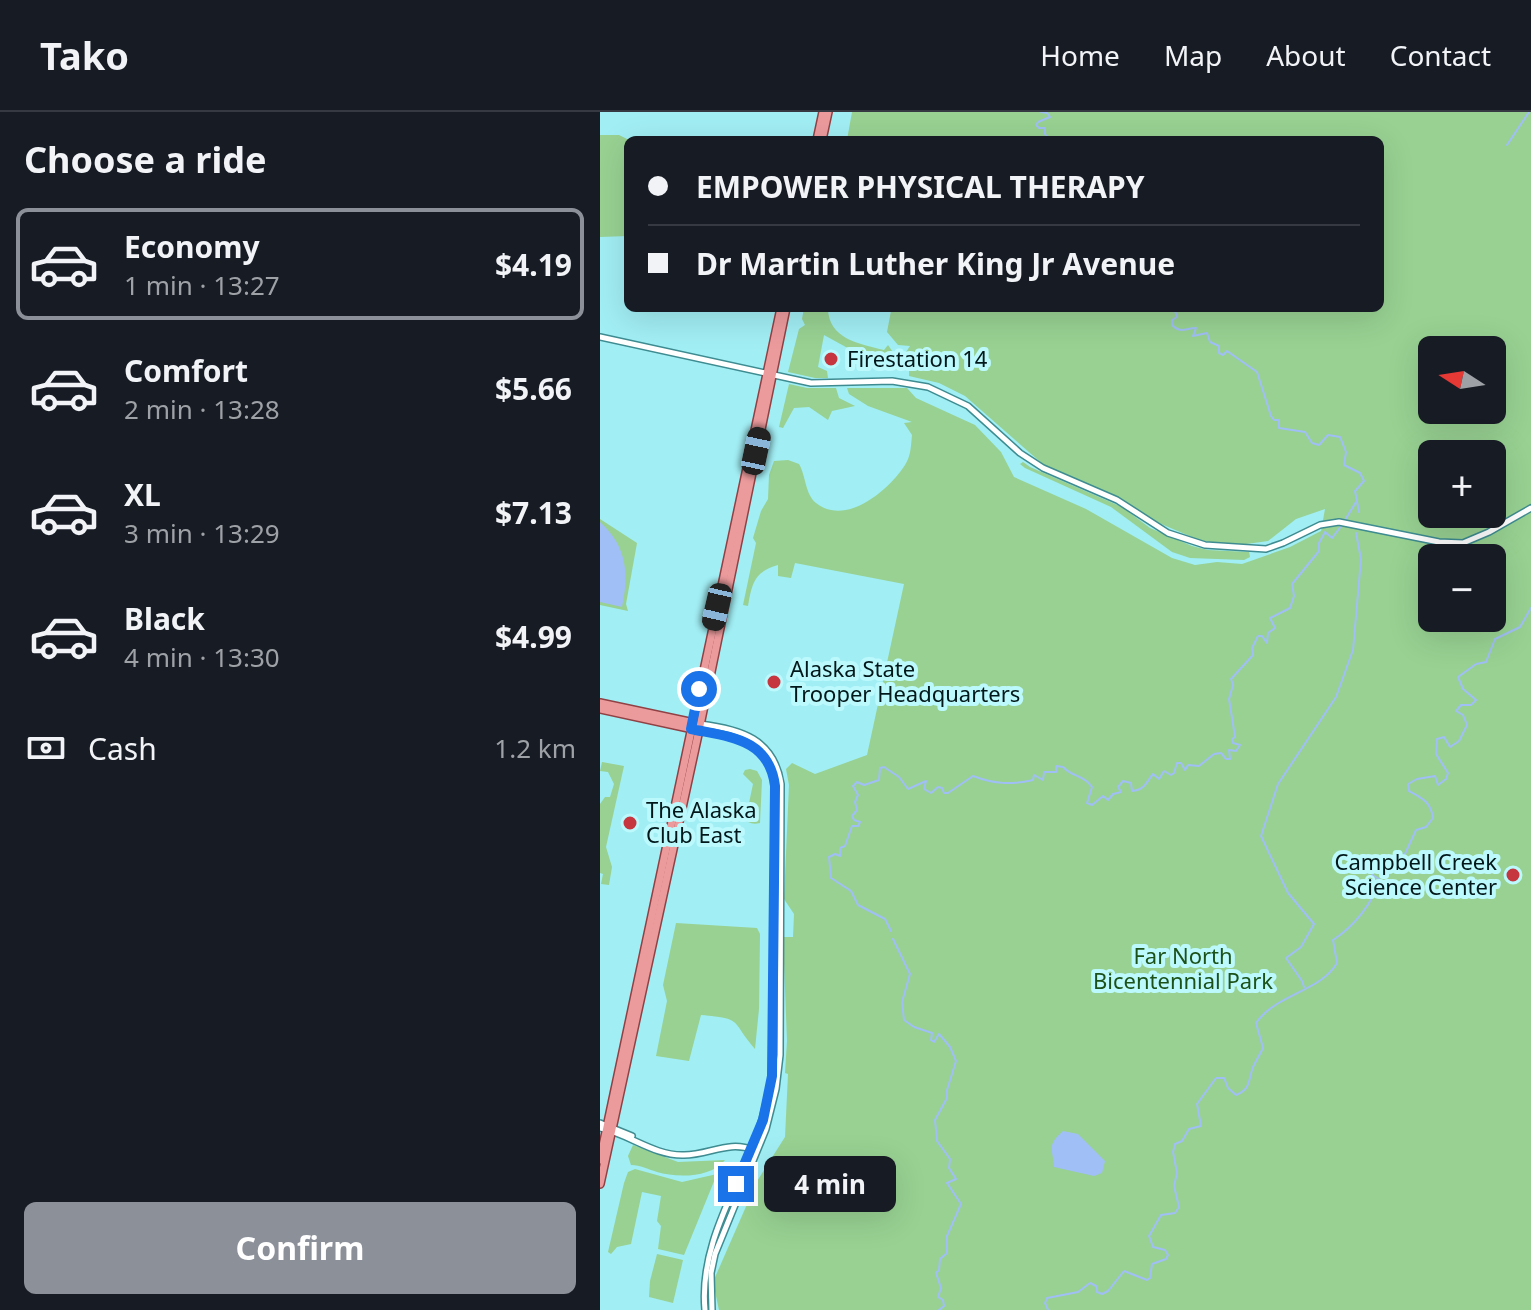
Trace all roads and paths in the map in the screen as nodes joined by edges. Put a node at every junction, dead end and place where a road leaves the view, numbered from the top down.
1 (825, 112) edge
2 (820, 136) edge
3 (783, 312) edge
4 (600, 337) edge
5 (770, 374) junction
6 (1531, 508) edge
7 (600, 703) edge
8 (600, 709) edge
9 (695, 726) junction
10 (774, 766) junction
11 (771, 1081) junction
12 (771, 1113) junction
13 (606, 1127) edge
14 (754, 1150) junction
15 (600, 1160) edge
16 (600, 1184) edge
17 (740, 1185) junction
18 (705, 1310) edge
19 (712, 1310) edge

1 - 2 main road
3 - 5 main road
4 - 5 street
5 - 6 street
5 - 9 main road
7 - 9 main road
8 - 9 main road
9 - 10 street
9 - 13 main road
10 - 11 street
10 - 12 street
11 - 12 street
11 - 14 street
12 - 14 street
13 - 14 street
13 - 15 main road
13 - 16 main road
14 - 17 street
17 - 18 street
17 - 19 street

